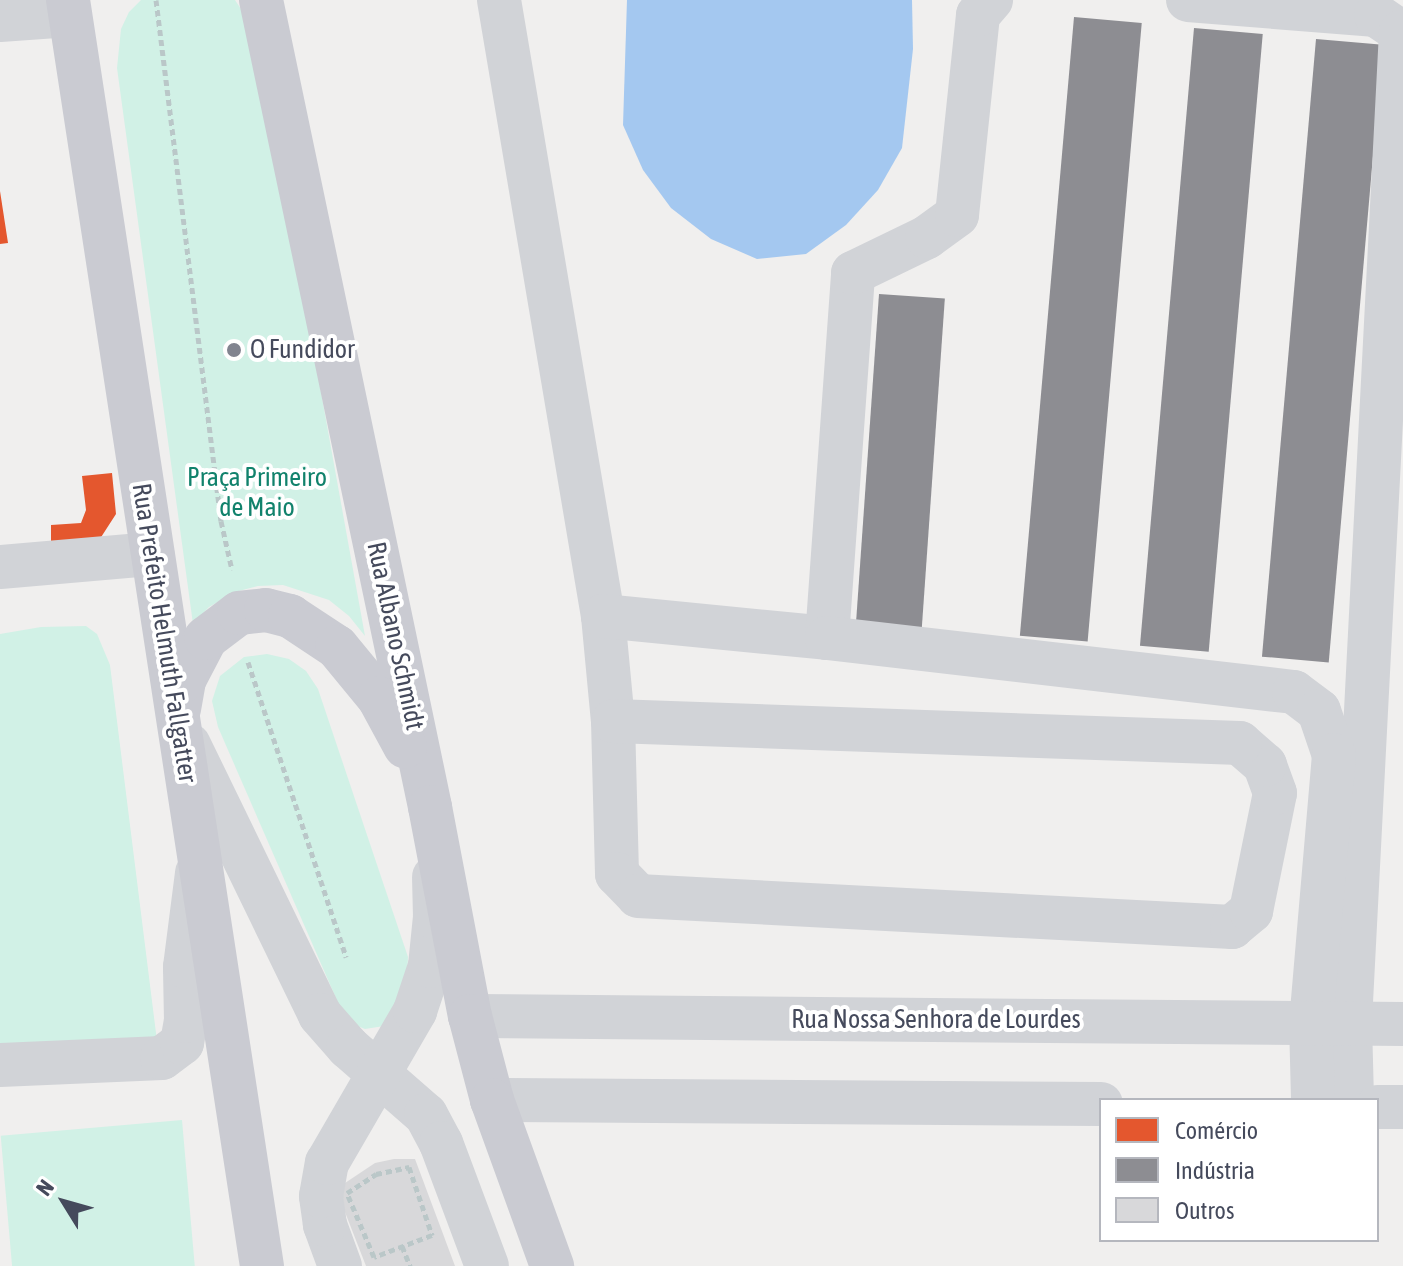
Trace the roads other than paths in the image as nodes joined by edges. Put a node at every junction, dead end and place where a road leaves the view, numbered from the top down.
1 (261, 0) edge
2 (499, 0) edge
3 (991, 0) edge
4 (1188, 0) edge
5 (75, 5) edge
6 (0, 20) edge
7 (152, 554) junction
8 (0, 567) edge
9 (603, 616) junction
10 (827, 638) junction
11 (177, 718) junction
12 (613, 721) junction
13 (430, 807) junction
14 (199, 859) junction
15 (470, 1016) junction
16 (1331, 1022) junction
17 (1403, 1024) edge
18 (0, 1065) edge
19 (379, 1073) junction
20 (1313, 1098) edge
21 (1351, 1098) edge
22 (492, 1100) junction
23 (1099, 1104) edge
24 (1379, 1107) edge
25 (1403, 1107) edge
26 (426, 1115) junction
27 (327, 1163) junction
28 (262, 1266) edge
29 (340, 1266) edge
30 (487, 1266) edge
31 (552, 1266) edge

1 - 13 main road, Rua Albano Schmidt
2 - 9 street
3 - 10 street
4 - 16 street
5 - 6 street
5 - 7 main road, Rua Prefeito Helmuth Fallgatter
7 - 8 street
7 - 11 main road, Rua Prefeito Helmuth Fallgatter
9 - 10 street
9 - 12 street
10 - 16 street
11 - 13 main road
11 - 14 main road, Rua Prefeito Helmuth Fallgatter
11 - 19 street
12 - 12 street
13 - 15 main road, Rua Albano Schmidt
13 - 19 street
14 - 18 street
14 - 28 main road, Rua Prefeito Helmuth Fallgatter
15 - 16 street, Rua Nossa Senhora de Lourdes
15 - 22 main road, Rua Albano Schmidt
16 - 17 street, Rua Nossa Senhora de Lourdes
16 - 20 street
16 - 21 street
19 - 26 street
19 - 27 street
22 - 23 street
22 - 31 main road, Rua Albano Schmidt
24 - 25 street
26 - 27 street
26 - 30 street
27 - 29 street

